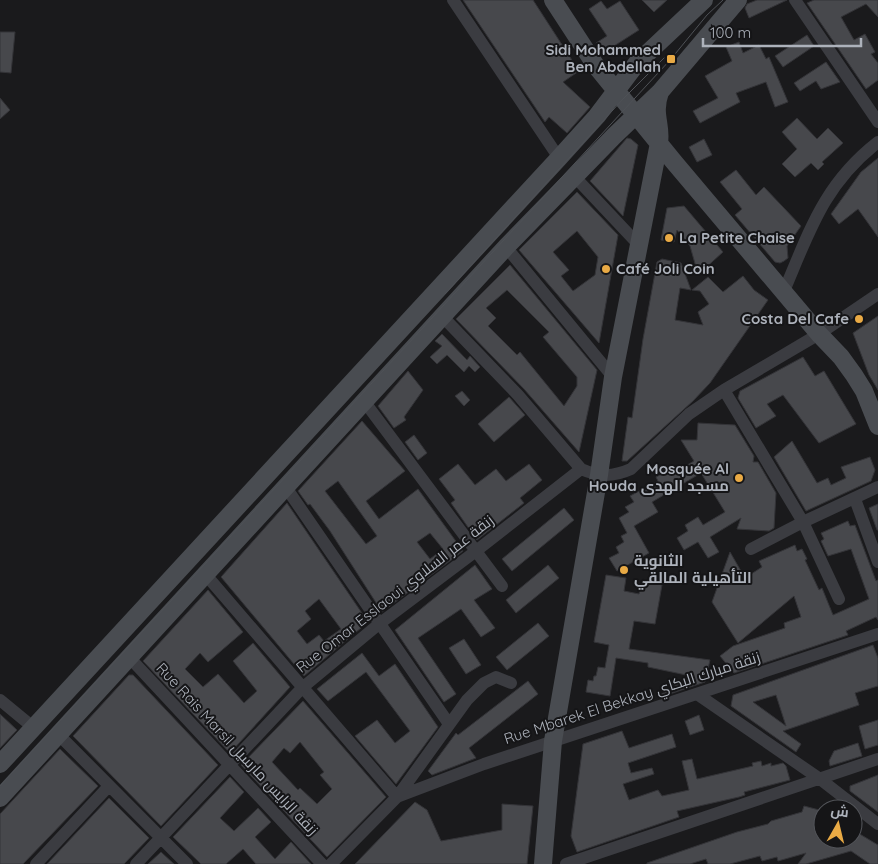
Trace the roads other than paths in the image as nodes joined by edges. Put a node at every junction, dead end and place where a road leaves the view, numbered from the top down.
1 (453, 0) edge
2 (553, 0) edge
3 (704, 0) edge
4 (738, 0) edge
5 (795, 0) edge
6 (637, 63) junction
7 (596, 66) junction
8 (660, 92) junction
9 (619, 94) junction
10 (636, 115) junction
11 (878, 122) edge
12 (878, 142) edge
13 (659, 143) junction
14 (559, 158) junction
15 (574, 176) junction
16 (638, 244) junction
17 (506, 248) junction
18 (784, 291) junction
19 (878, 294) edge
20 (442, 316) junction
21 (819, 334) junction
22 (613, 377) junction
23 (724, 390) junction
24 (364, 402) junction
25 (878, 426) edge
26 (582, 469) junction
27 (599, 475) junction
28 (285, 486) junction
29 (878, 487) edge
30 (854, 499) junction
31 (803, 522) junction
32 (751, 549) dead end
33 (476, 551) junction
34 (878, 562) edge
35 (206, 575) junction
36 (502, 586) dead end
37 (839, 599) dead end
38 (379, 624) junction
39 (878, 634) edge
40 (129, 657) junction
41 (511, 682) dead end
42 (302, 688) junction
43 (697, 694) junction
44 (0, 700) edge
45 (449, 724) junction
46 (34, 728) junction
47 (59, 735) junction
48 (553, 742) junction
49 (878, 759) edge
50 (0, 764) edge
51 (230, 764) junction
52 (820, 778) junction
53 (109, 786) junction
54 (398, 797) junction
55 (0, 798) edge
56 (878, 824) edge
57 (161, 838) junction
58 (36, 864) edge
59 (136, 864) edge
60 (187, 864) edge
61 (322, 864) edge
62 (331, 864) edge
63 (543, 864) edge
64 (566, 864) edge

1 - 14 street
2 - 7 main road
3 - 6 main road
4 - 8 main road
5 - 11 street
6 - 7 main road
6 - 9 main road
7 - 9 main road
8 - 10 main road
8 - 13 main road
9 - 10 main road
9 - 14 main road
10 - 13 main road
10 - 15 main road
12 - 18 street
13 - 16 main road
13 - 18 main road
14 - 46 main road
15 - 16 street
15 - 17 main road
16 - 22 main road
17 - 20 main road
17 - 22 street
18 - 21 main road
19 - 21 street
20 - 24 main road
20 - 26 street
21 - 23 street
21 - 25 main road
22 - 27 main road
23 - 27 street
23 - 31 street
24 - 28 main road
24 - 33 street
26 - 27 street
26 - 33 street, Rue Omar Esslaoui زنقة عمر السلاوي
27 - 48 main road
28 - 35 main road
28 - 38 street
29 - 30 street
30 - 31 street
30 - 34 street
31 - 32 street
31 - 37 street
33 - 36 street
33 - 38 street, Rue Omar Esslaoui زنقة عمر السلاوي
35 - 40 main road
35 - 42 street
38 - 42 street, Rue Omar Esslaoui زنقة عمر السلاوي
38 - 45 street
39 - 43 street, Rue Mbarek El Bekkay زنقة مبارك البكاي
40 - 47 main road
40 - 51 street, Rue Rais Marsil زنقة الرايس مارسيل
41 - 45 street
42 - 51 street, Rue Omar Esslaoui زنقة عمر السلاوي
42 - 54 street
43 - 48 street, Rue Mbarek El Bekkay زنقة مبارك البكاي
43 - 52 street
44 - 46 street
45 - 54 street
46 - 50 main road
47 - 53 street
47 - 55 main road
48 - 54 street, Rue Mbarek El Bekkay زنقة مبارك البكاي
48 - 63 main road
49 - 52 street
51 - 57 street, Rue Omar Esslaoui زنقة عمر السلاوي
51 - 61 street, Rue Rais Marsil زنقة الرايس مارسيل
52 - 56 street
52 - 64 street
53 - 57 street
53 - 58 street
54 - 62 street
57 - 59 street, Rue Omar Esslaoui زنقة عمر السلاوي
57 - 60 street

